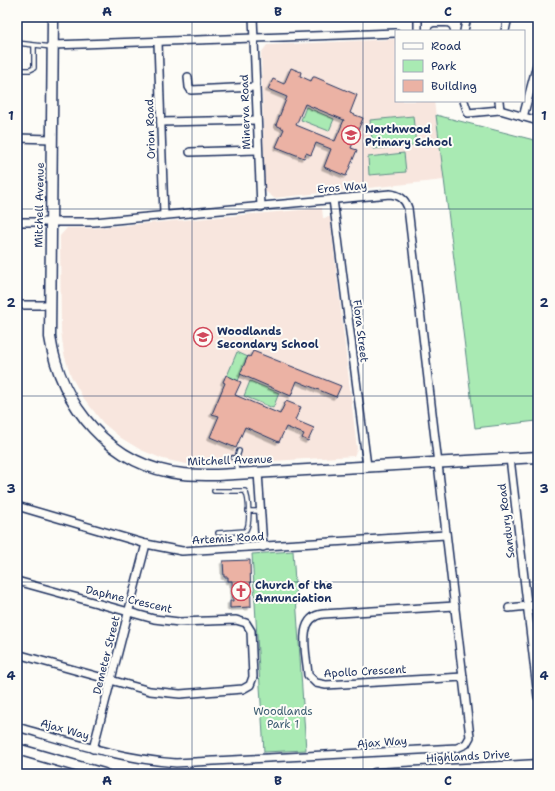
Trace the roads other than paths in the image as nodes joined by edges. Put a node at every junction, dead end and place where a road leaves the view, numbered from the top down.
1 (53, 17) edge
2 (253, 17) edge
3 (418, 17) edge
4 (467, 17) edge
5 (508, 17) edge
6 (418, 30) edge
7 (464, 30) edge
8 (505, 30) edge
9 (395, 33) edge
10 (253, 38) junction
11 (158, 42) junction
12 (17, 43) edge
13 (34, 46) junction
14 (53, 46) junction
15 (538, 61) edge
16 (17, 70) edge
17 (188, 77) dead end
18 (536, 78) edge
19 (255, 87) junction
20 (499, 102) edge
21 (464, 104) edge
22 (500, 110) junction
23 (523, 117) junction
24 (257, 120) junction
25 (161, 122) junction
26 (538, 122) edge
27 (17, 138) edge
28 (51, 139) junction
29 (190, 152) dead end
30 (260, 155) junction
31 (333, 199) junction
32 (261, 207) junction
33 (164, 215) junction
34 (17, 222) edge
35 (52, 223) junction
36 (17, 305) edge
37 (50, 305) junction
38 (239, 451) dead end
39 (538, 457) edge
40 (510, 458) junction
41 (438, 462) junction
42 (367, 466) junction
43 (258, 472) junction
44 (238, 473) junction
45 (214, 491) dead end
46 (17, 506) edge
47 (248, 511) junction
48 (260, 511) junction
49 (218, 533) dead end
50 (446, 535) junction
51 (146, 544) junction
52 (263, 547) junction
53 (17, 581) edge
54 (538, 605) edge
55 (455, 606) junction
56 (527, 606) junction
57 (509, 608) dead end
58 (128, 612) junction
59 (17, 654) edge
60 (463, 677) junction
61 (111, 681) junction
62 (538, 697) edge
63 (17, 727) edge
64 (17, 749) edge
65 (93, 749) junction
66 (538, 764) edge
67 (104, 774) edge
68 (375, 774) edge

1 - 14 street, Mitchell Avenue
2 - 10 street, Minerva Road
3 - 6 street
4 - 7 street
5 - 8 street
9 - 10 street
10 - 11 street
10 - 19 street, Minerva Road
11 - 14 street
11 - 25 street, Orion Road
12 - 13 lane
13 - 14 lane
13 - 16 lane
14 - 28 street, Mitchell Avenue
15 - 18 street
17 - 19 street
18 - 23 street
19 - 24 street, Minerva Road
20 - 22 street
21 - 22 street
22 - 23 street
23 - 26 street
24 - 25 street
24 - 30 street, Minerva Road
25 - 33 street, Orion Road
27 - 28 street
28 - 35 street, Mitchell Avenue
29 - 30 street
30 - 32 street, Minerva Road
31 - 32 street, Eros Way
31 - 41 street, Eros Way
31 - 42 street, Flora Street
32 - 33 street, Eros Way
33 - 35 street, Eros Way
34 - 35 street, Eros Way
35 - 37 street, Mitchell Avenue
36 - 37 street
37 - 44 street, Mitchell Avenue
38 - 44 lane
39 - 40 street, Mitchell Avenue
40 - 41 street, Mitchell Avenue
40 - 56 street, Sandury Road
41 - 42 street, Mitchell Avenue
41 - 50 street, Ajax Way
42 - 43 street, Mitchell Avenue
43 - 44 street, Mitchell Avenue
43 - 48 street
45 - 47 lane
46 - 51 street, Artemis Road
47 - 48 lane
47 - 49 lane
48 - 52 street
50 - 52 street, Artemis Road
50 - 55 street, Ajax Way
51 - 52 street, Artemis Road
51 - 58 street, Demeter Street
53 - 58 street, Daphne Crescent
54 - 56 street
55 - 60 street, Ajax Way
55 - 60 street, Apollo Crescent
56 - 57 street
56 - 62 street, Sandury Road
58 - 61 street, Demeter Street
58 - 61 street, Daphne Crescent
59 - 61 street, Daphne Crescent
60 - 65 street, Ajax Way
61 - 65 street, Demeter Street
63 - 65 street, Ajax Way
64 - 67 street
66 - 68 street, Highlands Drive

